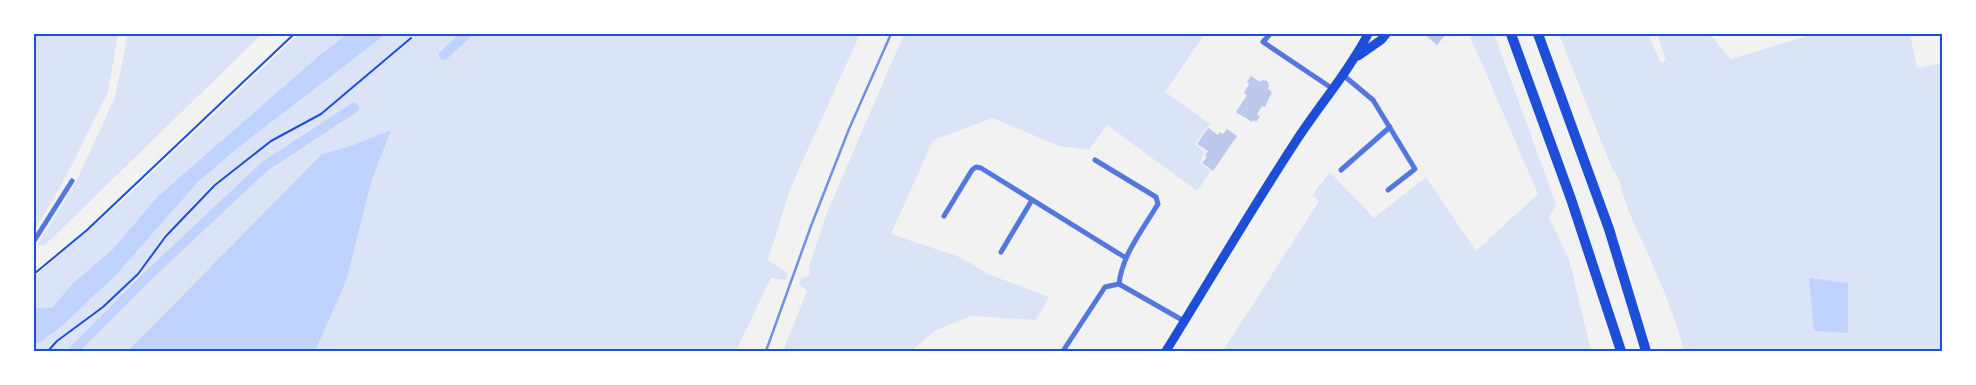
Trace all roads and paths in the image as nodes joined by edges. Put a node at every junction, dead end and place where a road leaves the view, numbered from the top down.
1 (294, 34) edge
2 (1270, 34) edge
3 (1368, 34) edge
4 (1386, 34) edge
5 (1511, 34) edge
6 (1538, 34) edge
7 (411, 38) dead end
8 (1356, 57) junction
9 (1343, 75) junction
10 (1333, 89) junction
11 (1390, 127) junction
12 (1095, 160) dead end
13 (1341, 170) dead end
14 (72, 181) dead end
15 (1388, 190) dead end
16 (1032, 200) junction
17 (944, 216) dead end
18 (34, 241) edge
19 (1001, 252) dead end
20 (1126, 258) junction
21 (34, 274) edge
22 (1119, 284) junction
23 (1184, 321) junction
24 (48, 351) edge
25 (1063, 351) edge
26 (1166, 351) edge
27 (1621, 351) edge
28 (1646, 351) edge

1 - 21 path
2 - 10 street
3 - 8 main road
4 - 8 main road
5 - 27 highway
6 - 28 highway
7 - 24 path
8 - 9 main road
9 - 10 main road
9 - 11 street
10 - 23 main road
11 - 13 street
11 - 15 street
12 - 20 street
14 - 18 street
16 - 17 street
16 - 19 street
16 - 20 street
20 - 22 street
22 - 23 street
22 - 25 street
23 - 26 main road

